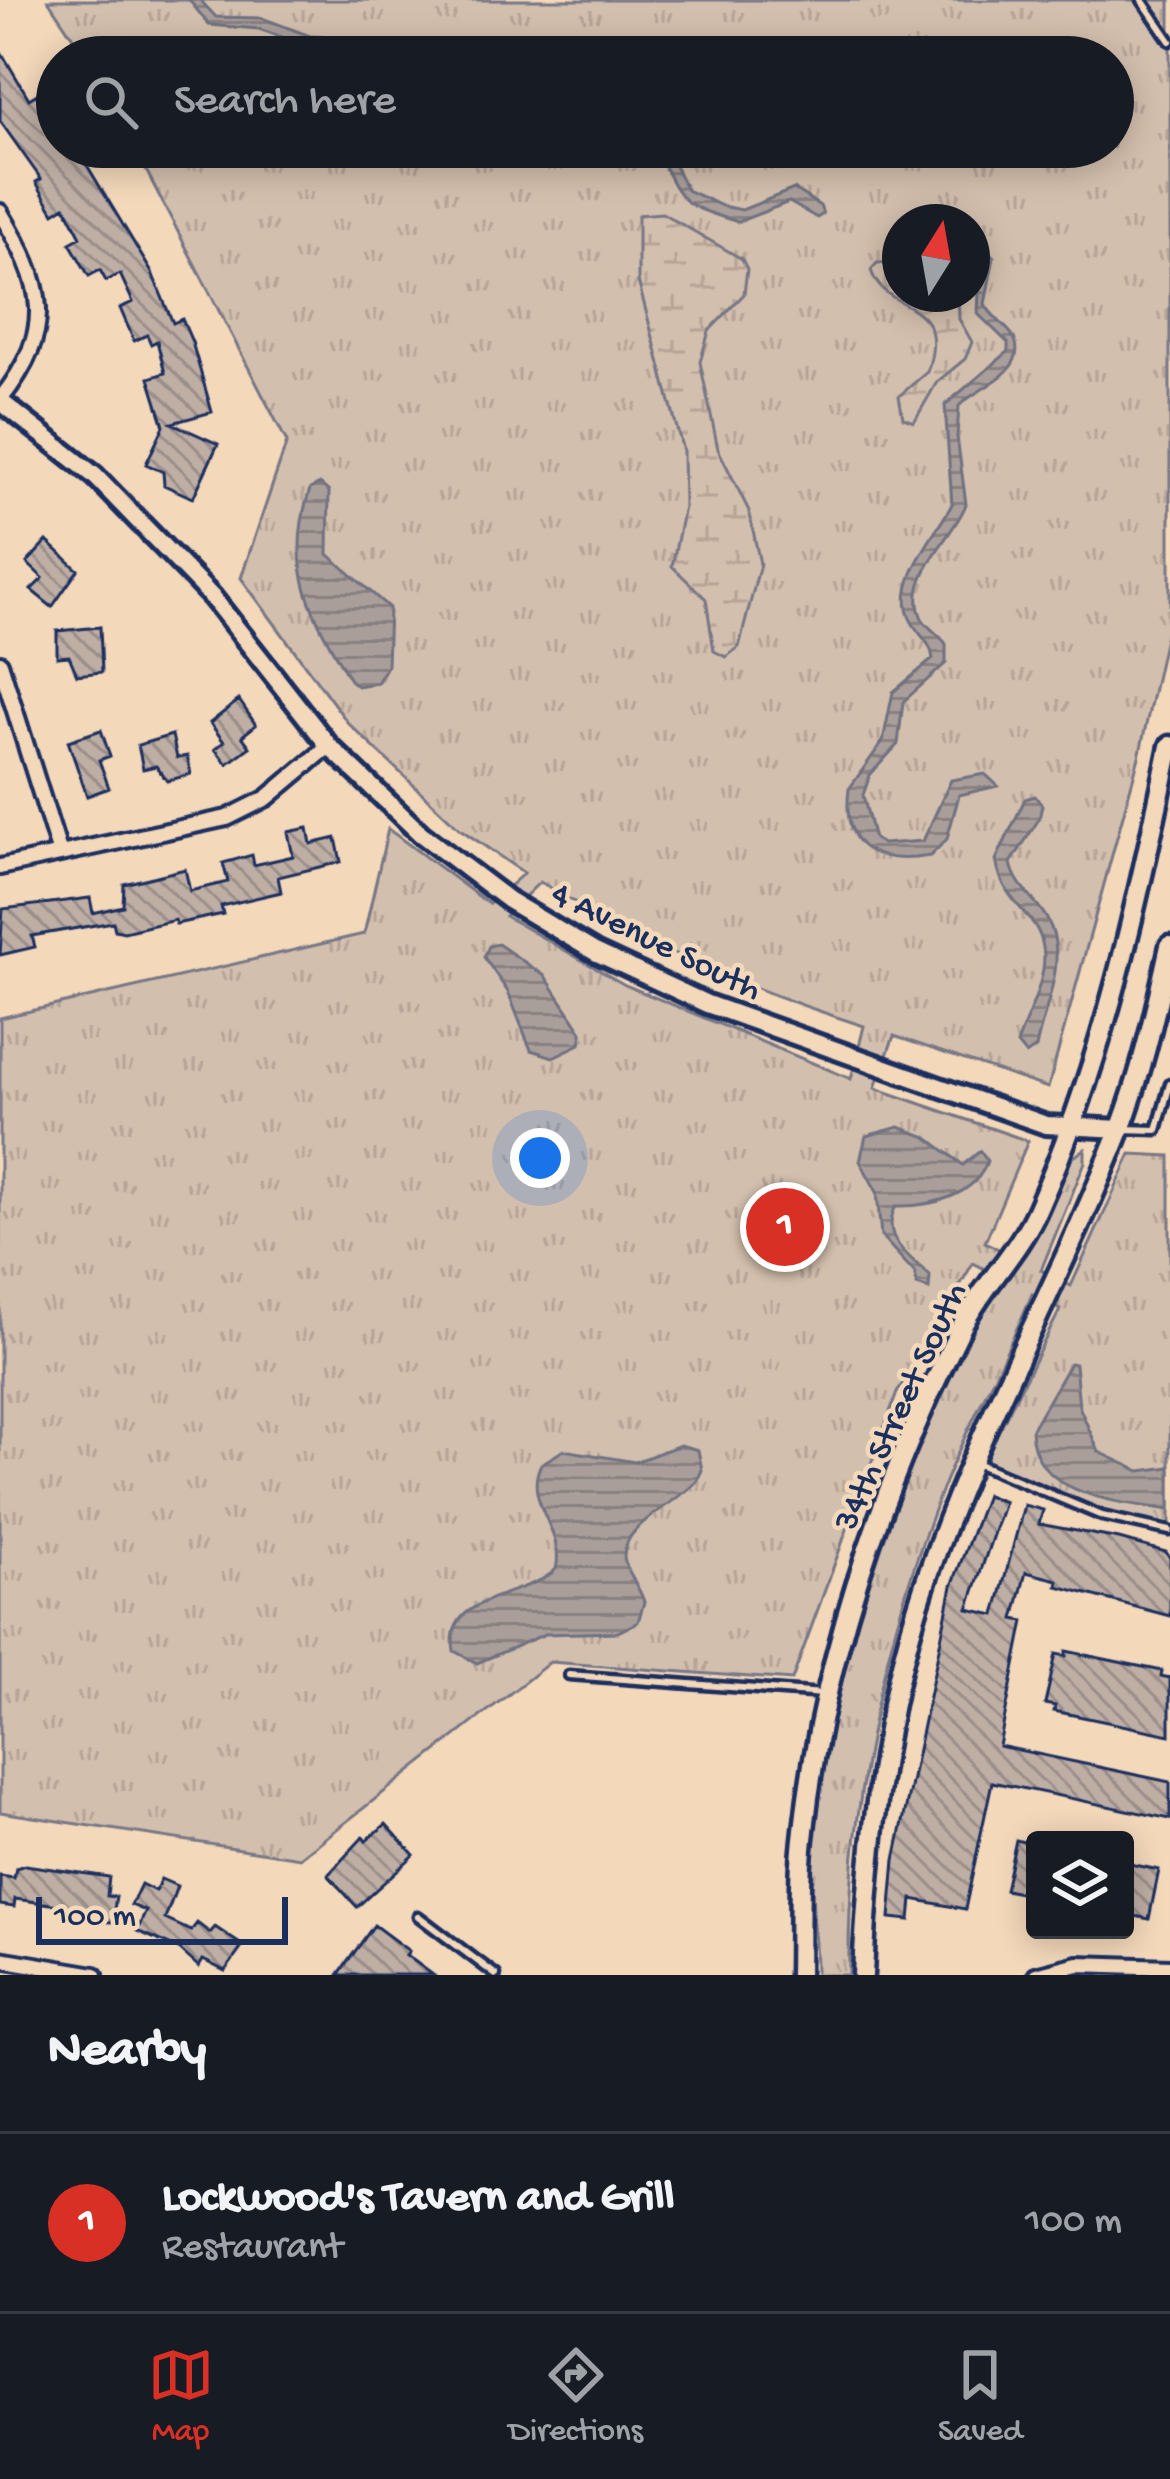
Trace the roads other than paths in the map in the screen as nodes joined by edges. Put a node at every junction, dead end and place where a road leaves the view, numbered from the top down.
1 (1142, 0) edge
2 (1170, 41) edge
3 (0, 212) edge
4 (0, 400) edge
5 (0, 663) edge
6 (329, 746) junction
7 (1170, 746) edge
8 (60, 854) junction
9 (0, 867) edge
10 (1170, 946) edge
11 (1170, 1084) edge
12 (1071, 1126) junction
13 (1120, 1129) junction
14 (970, 1460) junction
15 (1170, 1531) edge
16 (569, 1675) dead end
17 (827, 1694) junction
18 (418, 1916) dead end
19 (0, 1959) edge
20 (1170, 1967) edge
21 (1042, 1974) edge
22 (95, 1975) edge
23 (496, 1975) edge
24 (799, 1975) edge
25 (863, 1975) edge

1 - 2 lane
3 - 4 street
4 - 6 street, 4 Avenue South
5 - 8 street
6 - 8 street
6 - 12 street, 4 Avenue South
7 - 12 main road, 34th Street South
8 - 9 street
10 - 13 main road
11 - 13 lane
12 - 13 street, 4 Avenue South
12 - 17 main road, 34th Street South
13 - 14 main road
14 - 15 lane
14 - 25 main road
16 - 17 lane
17 - 24 main road, 34th Street South
18 - 23 lane
19 - 22 street
20 - 21 street

